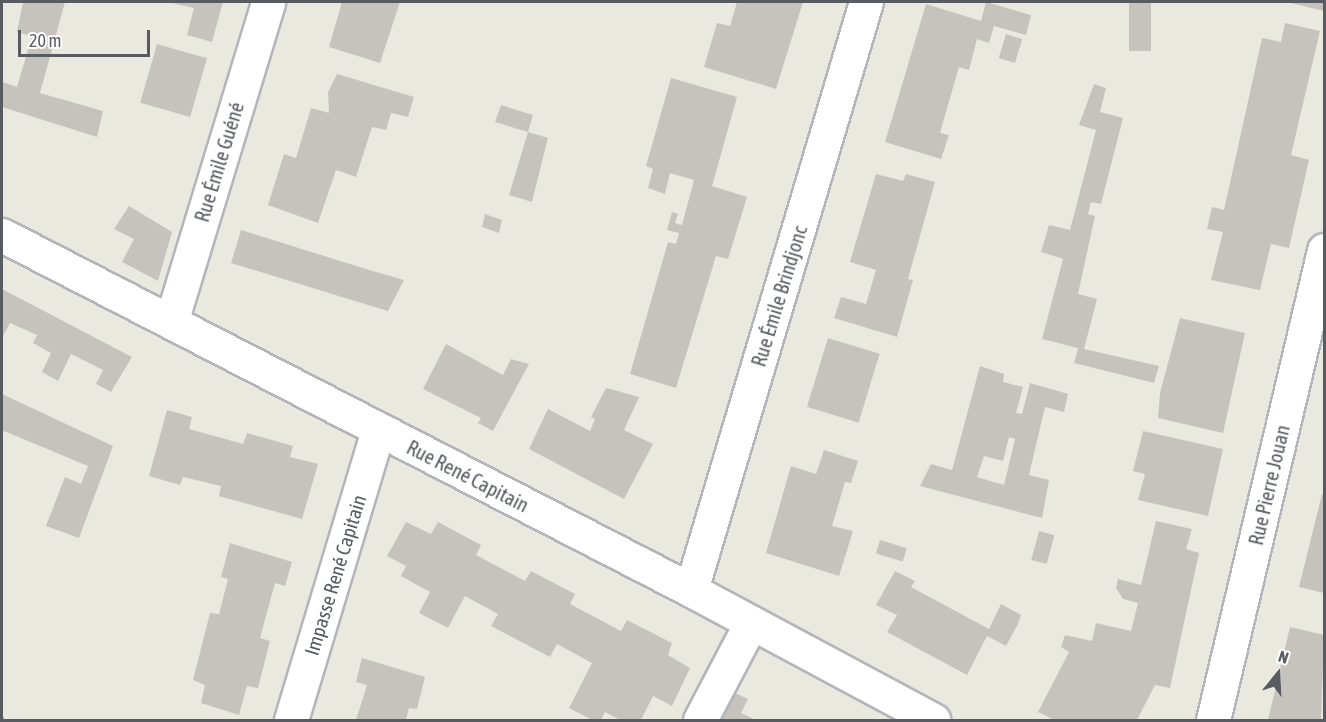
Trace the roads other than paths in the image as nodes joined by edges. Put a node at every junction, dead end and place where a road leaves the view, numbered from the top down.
1 (268, 2) edge
2 (866, 2) edge
3 (2, 235) edge
4 (1324, 250) edge
5 (171, 322) junction
6 (378, 430) junction
7 (691, 590) junction
8 (751, 623) junction
9 (291, 720) edge
10 (700, 720) edge
11 (933, 720) edge
12 (1213, 720) edge

1 - 5 street, Rue Émile Guéné
2 - 7 street, Rue Émile Brindjonc
3 - 5 street, Rue René Capitain
4 - 12 street, Rue Pierre Jouan
5 - 6 street, Rue René Capitain
6 - 7 street, Rue René Capitain
6 - 9 street, Impasse René Capitain
7 - 8 street, Rue René Capitain
8 - 10 street
8 - 11 street, Rue René Capitain

